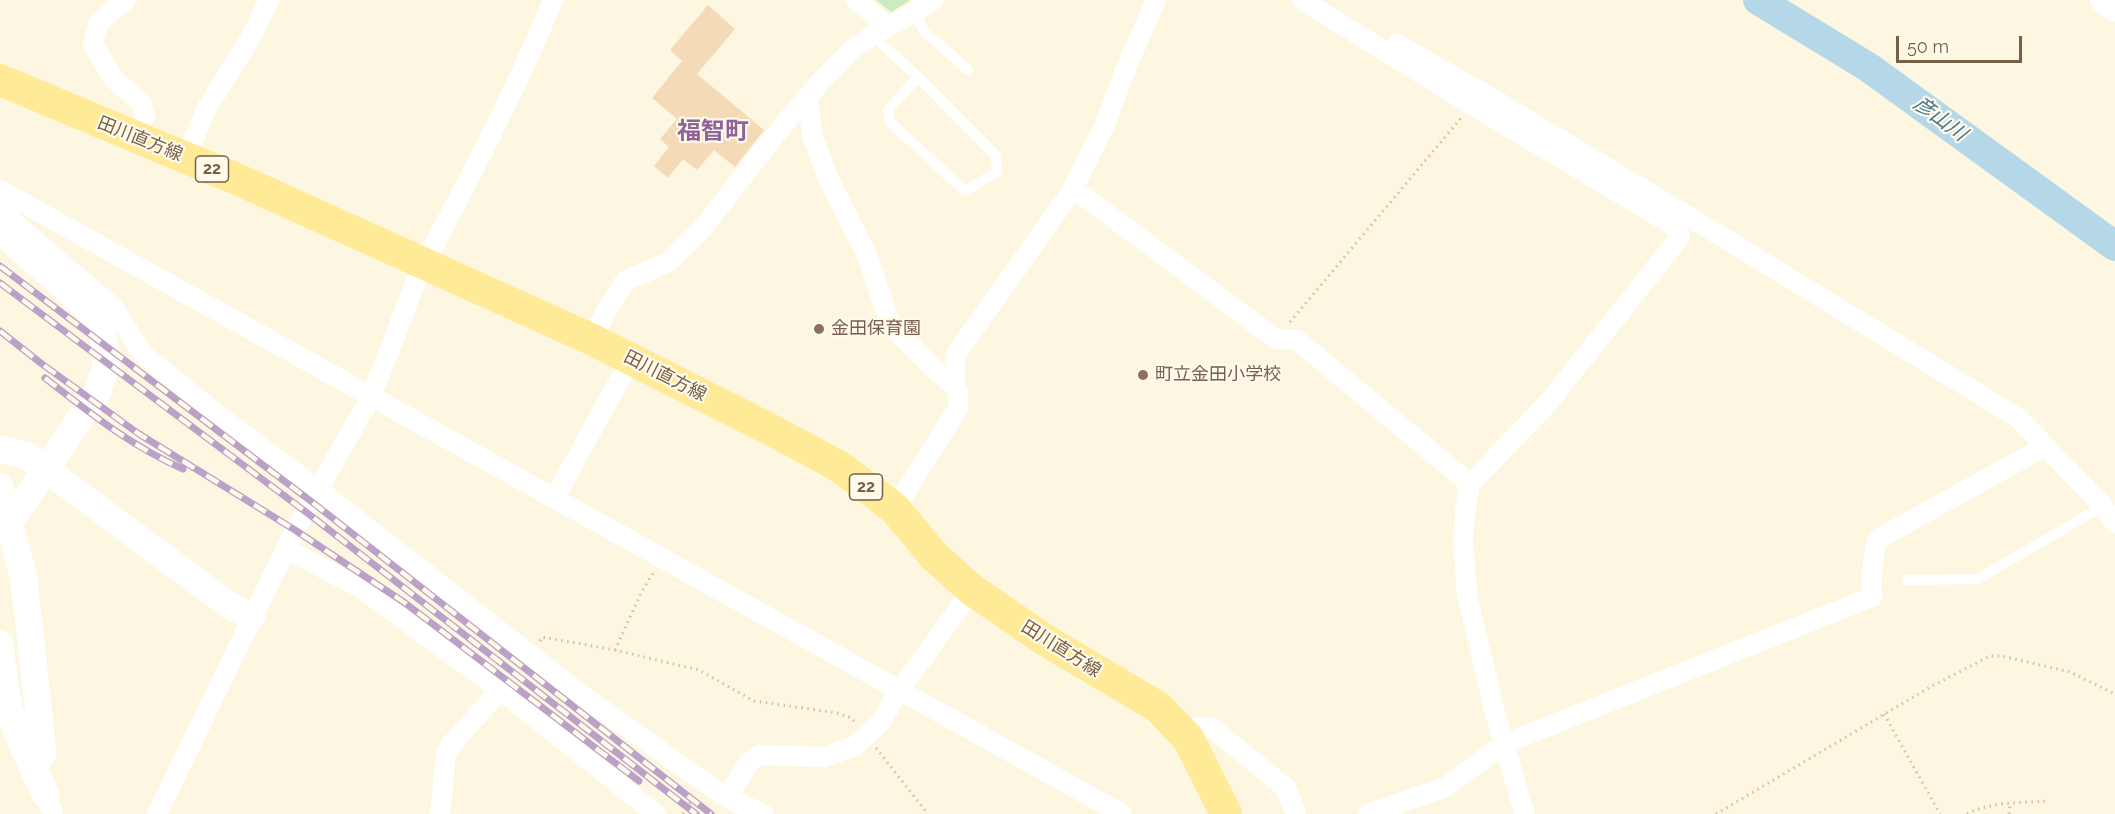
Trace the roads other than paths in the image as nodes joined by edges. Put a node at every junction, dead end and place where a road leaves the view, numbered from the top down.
1 (124, 0) edge
2 (269, 0) edge
3 (553, 0) edge
4 (856, 0) edge
5 (933, 0) edge
6 (1156, 0) edge
7 (1302, 0) edge
8 (1326, 0) edge
9 (2104, 0) edge
10 (2115, 8) edge
11 (914, 13) junction
12 (880, 31) junction
13 (968, 70) dead end
14 (918, 78) junction
15 (0, 80) edge
16 (808, 98) junction
17 (1533, 132) junction
18 (133, 137) junction
19 (185, 158) junction
20 (1074, 189) junction
21 (2, 192) edge
22 (0, 231) edge
23 (423, 262) junction
24 (593, 340) junction
25 (631, 359) junction
26 (955, 387) junction
27 (372, 395) junction
28 (2044, 447) junction
29 (0, 449) edge
30 (1470, 484) junction
31 (0, 487) edge
32 (319, 490) junction
33 (555, 497) junction
34 (2103, 506) junction
35 (895, 509) junction
36 (2115, 523) edge
37 (0, 525) edge
38 (286, 549) junction
39 (1908, 580) dead end
40 (972, 591) junction
41 (252, 616) junction
42 (1, 653) edge
43 (500, 690) junction
44 (900, 690) junction
45 (1179, 728) junction
46 (1504, 744) junction
47 (33, 767) junction
48 (727, 798) junction
49 (50, 805) edge
50 (1524, 812) dead end
51 (157, 814) edge
52 (440, 814) edge
53 (656, 814) edge
54 (763, 814) edge
55 (1122, 814) edge
56 (1226, 814) edge
57 (1296, 814) edge
58 (1368, 814) edge

1 - 18 street
2 - 19 street
3 - 23 street
4 - 12 street
5 - 11 street
6 - 20 street
7 - 17 street
8 - 17 street
9 - 10 street
11 - 12 street
11 - 13 lane
12 - 14 lane
12 - 16 street
14 - 14 lane
15 - 18 main road, 田川直方線 / 22
16 - 24 street
16 - 26 street
17 - 28 street
17 - 30 street
18 - 19 main road, 田川直方線 / 22
19 - 23 main road, 田川直方線 / 22
20 - 26 street
20 - 30 street
21 - 27 street
21 - 32 street
22 - 37 street
23 - 24 main road, 田川直方線 / 22
23 - 27 street
24 - 25 main road, 田川直方線 / 22
25 - 33 street
25 - 35 main road, 田川直方線 / 22
26 - 35 street
27 - 32 street
27 - 33 street
28 - 34 street
28 - 46 street
29 - 41 street
30 - 46 street
31 - 47 street
32 - 38 street
32 - 48 street
33 - 44 street
34 - 36 street
34 - 39 lane
35 - 40 main road, 田川直方線 / 22
38 - 41 street
38 - 43 street
40 - 44 street
40 - 45 main road, 田川直方線 / 22
41 - 51 street
42 - 47 street
43 - 52 street
43 - 53 street
44 - 48 street
44 - 55 street
45 - 56 main road, 田川直方線 / 22
45 - 57 street
46 - 50 street
46 - 58 street
47 - 49 street
48 - 54 street

